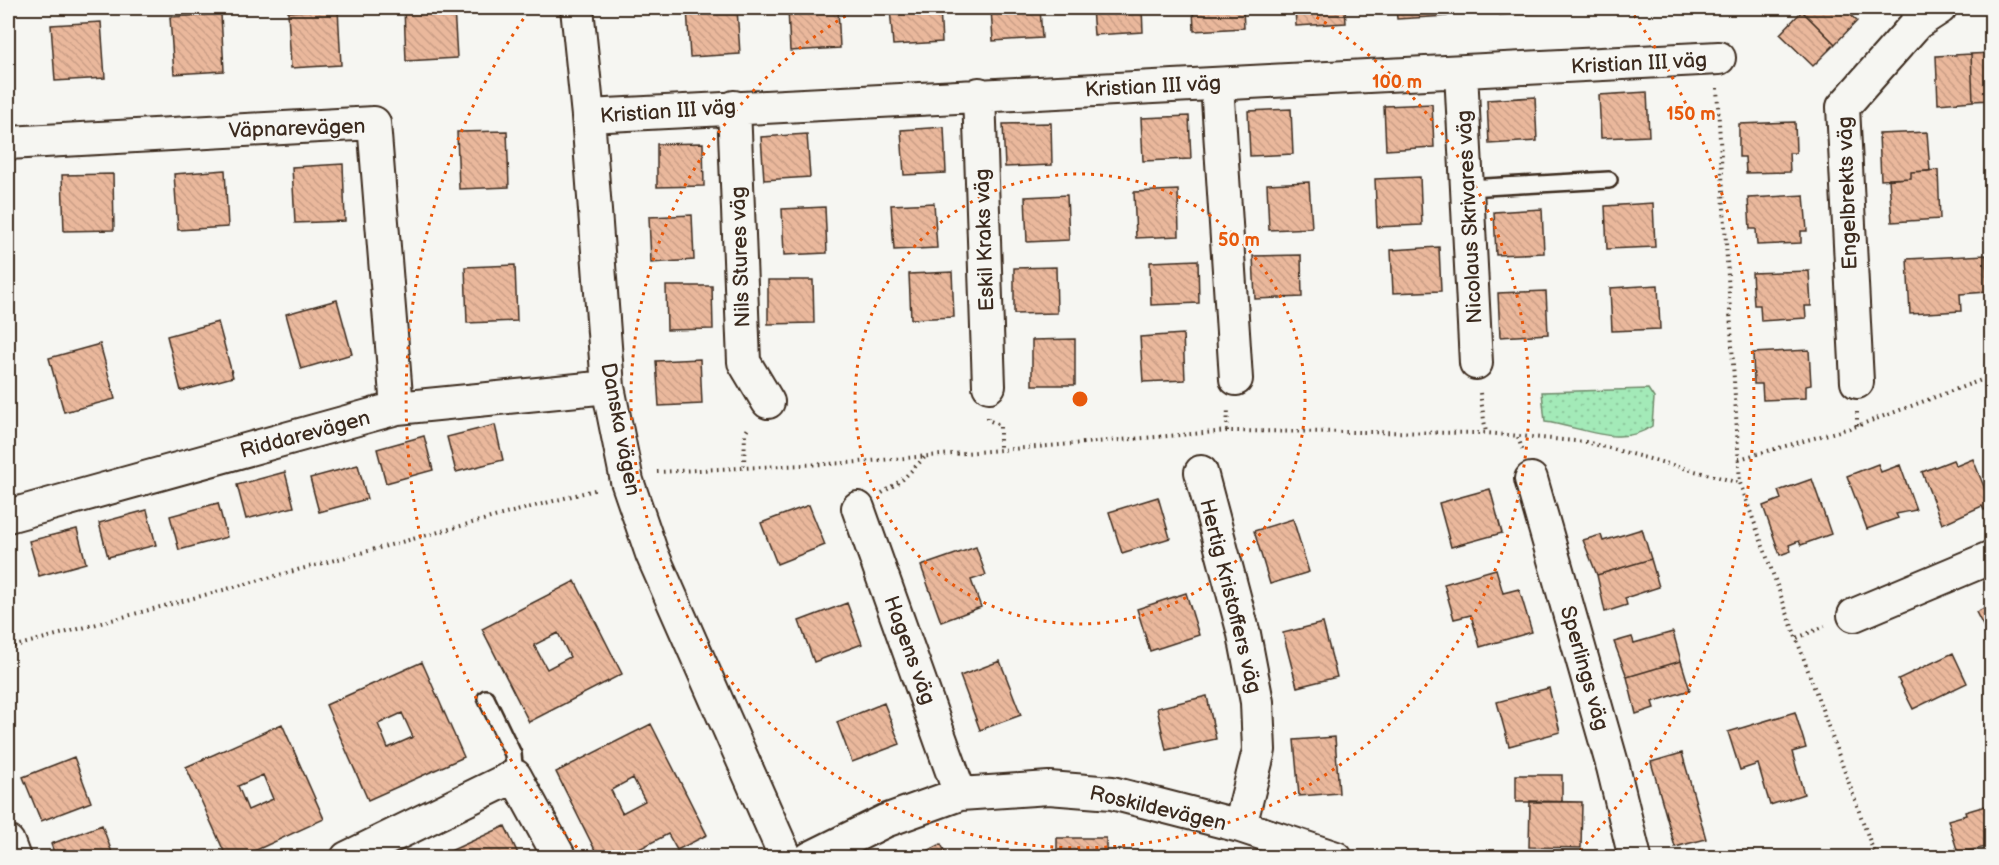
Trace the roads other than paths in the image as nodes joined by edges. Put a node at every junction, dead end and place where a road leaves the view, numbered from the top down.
1 (577, 8) edge
2 (1941, 8) edge
3 (1719, 58) road end
4 (1461, 72) junction
5 (1217, 84) junction
6 (979, 94) junction
7 (734, 107) junction
8 (588, 116) junction
9 (8, 143) edge
10 (1609, 180) dead end
11 (1468, 188) junction
12 (1476, 363) road end
13 (1236, 379) dead end
14 (1857, 382) dead end
15 (988, 386) dead end
16 (608, 387) junction
17 (768, 402) road end
18 (397, 408) junction
19 (1201, 472) dead end
20 (1531, 479) dead end
21 (858, 508) road end
22 (8, 516) edge
23 (1992, 557) edge
24 (1854, 615) dead end
25 (486, 698) dead end
26 (515, 776) junction
27 (960, 794) junction
28 (1240, 826) junction
29 (8, 842) edge
30 (14, 858) edge
31 (347, 858) edge
32 (560, 858) edge
33 (786, 858) edge
34 (810, 858) edge
35 (1335, 858) edge
36 (1635, 858) edge

1 - 8 street, Danska vägen
2 - 14 street, Engelbrekts väg
3 - 4 street, Kristian III väg
4 - 5 street, Kristian III väg
4 - 11 street, Nicolaus Skrivares väg
5 - 6 street, Kristian III väg
5 - 13 street
6 - 7 street, Kristian III väg
6 - 15 street, Eskil Kraks väg
7 - 8 street, Kristian III väg
7 - 17 street, Nils Stures väg
8 - 16 street, Danska vägen
9 - 18 street, Väpnarevägen
10 - 11 lane
11 - 12 street, Nicolaus Skrivares väg
16 - 18 street, Riddarevägen
16 - 33 street, Danska vägen
18 - 22 street, Riddarevägen
19 - 28 street, Hertig Kristoffers väg
20 - 36 street, Sperlings väg
21 - 27 street, Hagens väg
23 - 24 street
25 - 26 lane
26 - 31 street
26 - 32 street
27 - 28 street, Roskildevägen
27 - 34 street, Roskildevägen
28 - 35 street, Roskildevägen
29 - 30 street

